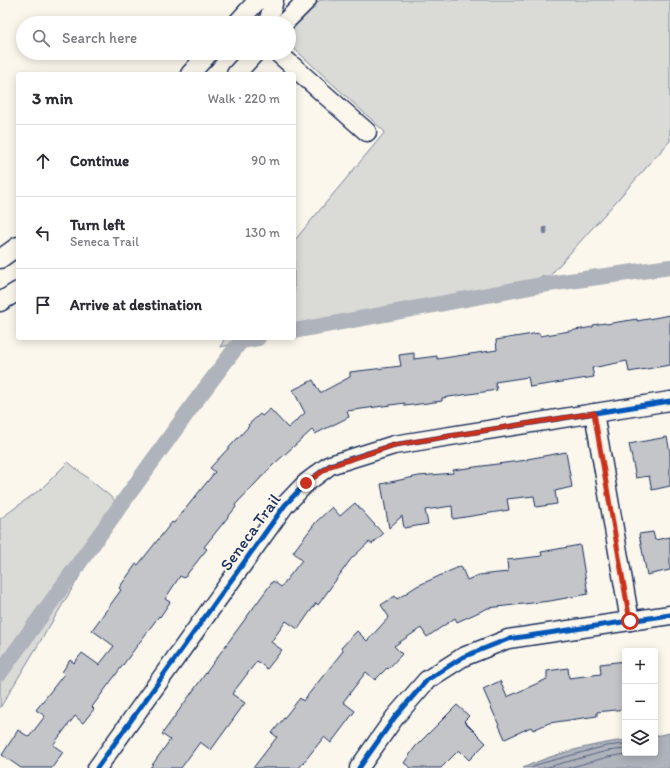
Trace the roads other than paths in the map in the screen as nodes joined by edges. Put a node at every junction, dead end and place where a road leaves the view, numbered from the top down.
1 (258, 0) edge
2 (274, 0) edge
3 (307, 0) edge
4 (243, 16) edge
5 (270, 16) edge
6 (291, 16) edge
7 (203, 60) edge
8 (249, 60) edge
9 (286, 60) edge
10 (192, 72) edge
11 (238, 72) edge
12 (367, 132) dead end
13 (16, 247) edge
14 (0, 258) edge
15 (16, 291) edge
16 (0, 302) edge
17 (670, 401) edge
18 (594, 413) junction
19 (670, 615) edge
20 (630, 621) junction
21 (97, 768) edge
22 (359, 768) edge

1 - 4 street
2 - 5 street
3 - 6 street
7 - 10 street
8 - 11 street
9 - 12 street
13 - 14 street
15 - 16 street
17 - 18 street, Seneca Trail
18 - 20 street
18 - 21 street, Seneca Trail
19 - 20 street
20 - 22 street

